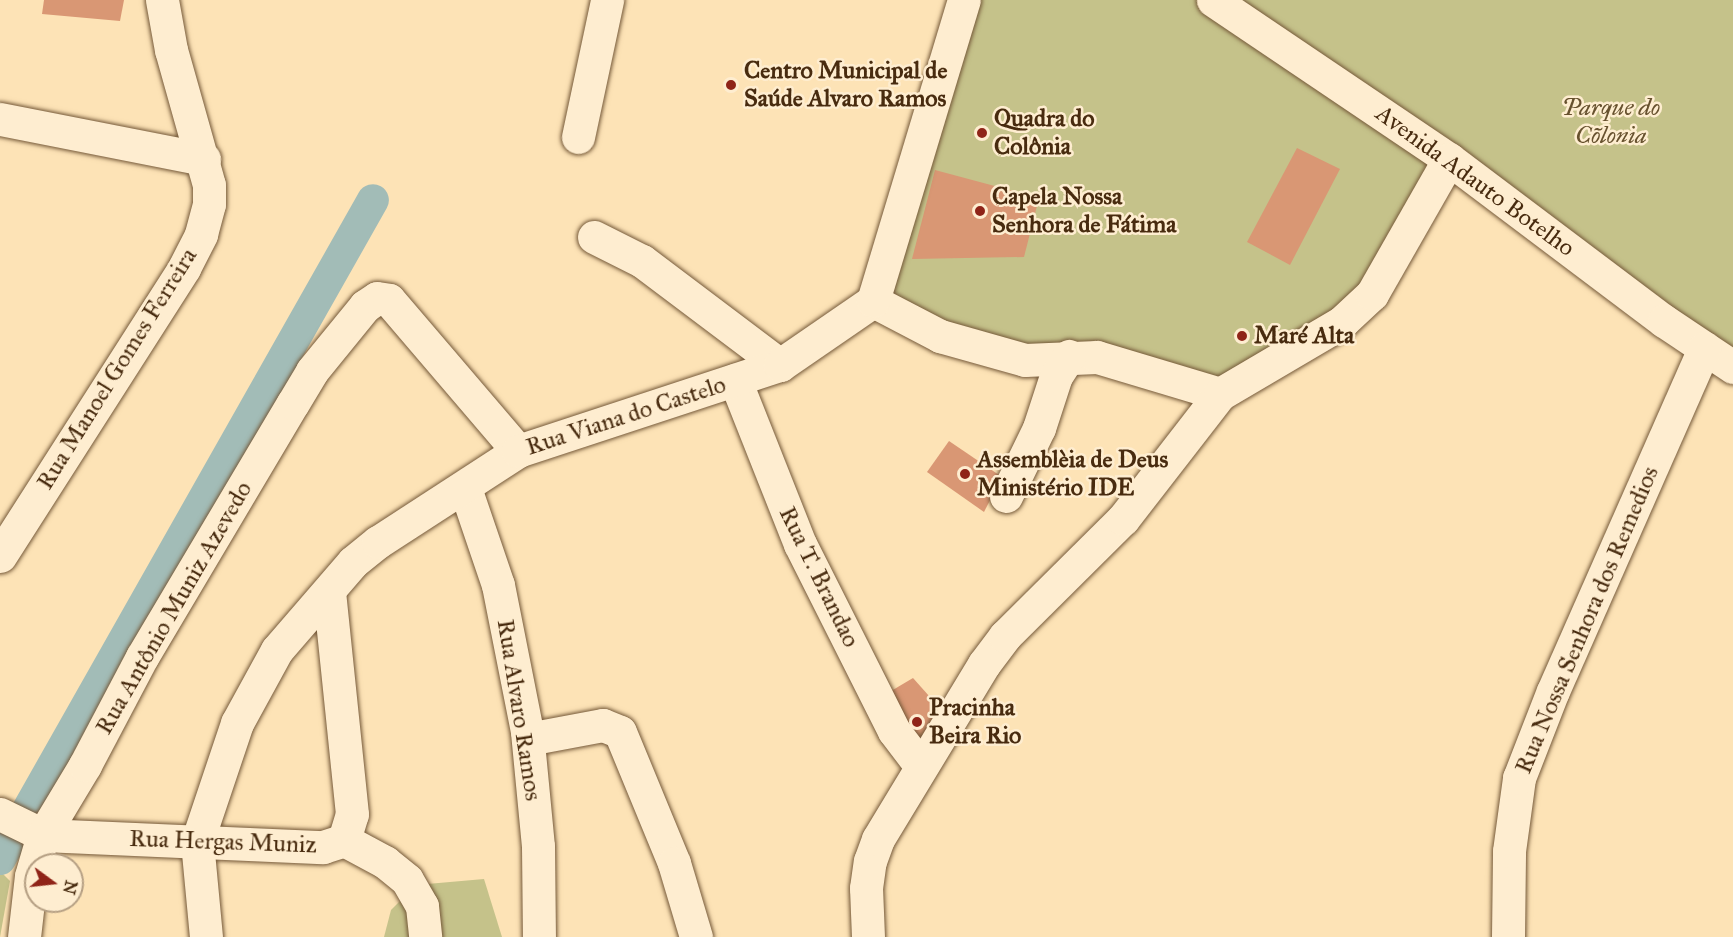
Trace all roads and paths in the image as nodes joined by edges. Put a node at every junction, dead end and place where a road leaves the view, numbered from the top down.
1 (162, 0) edge
2 (608, 0) edge
3 (964, 0) edge
4 (1213, 0) edge
5 (6, 127) edge
6 (578, 137) dead end
7 (204, 159) junction
8 (1449, 159) junction
9 (594, 237) dead end
10 (873, 301) junction
11 (1704, 348) junction
12 (1069, 356) junction
13 (780, 364) junction
14 (1733, 367) edge
15 (735, 380) junction
16 (1220, 394) junction
17 (518, 451) junction
18 (465, 488) junction
19 (1006, 496) dead end
20 (0, 556) edge
21 (329, 591) junction
22 (528, 739) junction
23 (920, 765) junction
24 (23, 827) edge
25 (344, 840) junction
26 (197, 842) junction
27 (24, 937) edge
28 (206, 937) edge
29 (425, 937) edge
30 (539, 937) edge
31 (696, 937) edge
32 (868, 937) edge
33 (1508, 937) edge

1 - 7 street, Rua Manoel Gomes Ferreira
2 - 6 street
3 - 10 street
4 - 8 street, Avenida Adauto Botelho
5 - 7 street
7 - 20 street, Rua Manoel Gomes Ferreira
8 - 11 street, Avenida Adauto Botelho
8 - 16 street
9 - 13 street
10 - 12 street
10 - 13 street, Rua Viana do Castelo
11 - 14 street, Avenida Adauto Botelho
11 - 33 street, Rua Nossa Senhora dos Remedios
12 - 16 street
12 - 19 street
13 - 15 street, Rua Viana do Castelo
15 - 17 street, Rua Viana do Castelo
15 - 23 street, Rua T. Brandao
16 - 23 street
17 - 18 street, Rua Viana do Castelo
17 - 24 street, Rua Antônio Muniz Azevedo
18 - 21 street, Rua Viana do Castelo
18 - 22 street, Rua Alvaro Ramos
21 - 25 street, Rua Hergas Muniz
21 - 26 street, Rua Viana do Castelo
22 - 30 street, Rua Alvaro Ramos
22 - 31 street
23 - 32 street
24 - 26 street, Rua Hergas Muniz
24 - 27 street, Rua Antônio Muniz Azevedo
25 - 26 street, Rua Hergas Muniz
25 - 29 street
26 - 28 street, Rua Viana do Castelo

